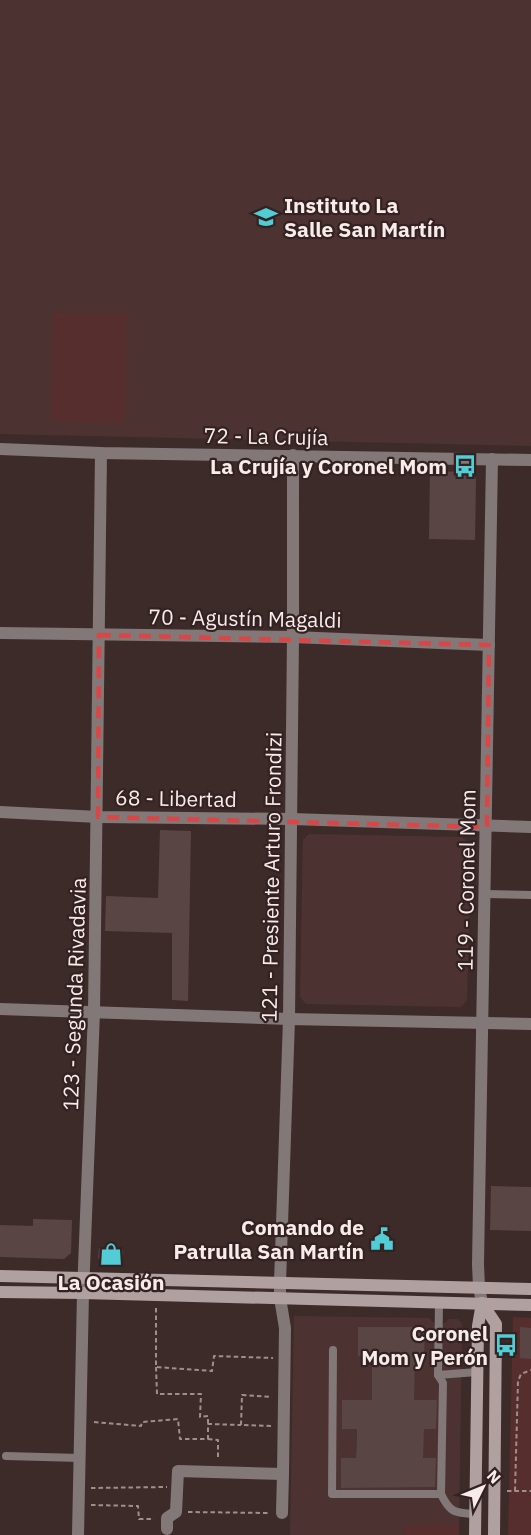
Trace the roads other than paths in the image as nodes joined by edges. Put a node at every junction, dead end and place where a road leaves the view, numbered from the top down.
1 (0, 449) edge
2 (101, 453) junction
3 (293, 455) junction
4 (492, 459) junction
5 (531, 460) edge
6 (0, 633) edge
7 (99, 635) junction
8 (293, 637) junction
9 (489, 645) junction
10 (0, 813) edge
11 (98, 817) junction
12 (292, 819) junction
13 (487, 827) junction
14 (531, 827) edge
15 (485, 894) junction
16 (531, 894) edge
17 (0, 1009) edge
18 (94, 1012) junction
19 (289, 1019) junction
20 (482, 1024) junction
21 (531, 1024) edge
22 (0, 1276) edge
23 (84, 1277) junction
24 (280, 1282) junction
25 (479, 1287) junction
26 (531, 1289) edge
27 (0, 1292) edge
28 (83, 1293) junction
29 (280, 1298) junction
30 (439, 1302) junction
31 (482, 1303) junction
32 (531, 1305) edge
33 (333, 1350) dead end
34 (477, 1372) junction
35 (438, 1375) junction
36 (6, 1456) dead end
37 (80, 1458) junction
38 (283, 1474) junction
39 (441, 1494) junction
40 (282, 1513) road end
41 (475, 1514) junction
42 (170, 1520) road end
43 (78, 1535) edge
44 (474, 1535) edge
45 (494, 1535) edge

1 - 2 street, 72 - La Crujía
2 - 3 street, 72 - La Crujía
2 - 7 street, 123 - Segunda Rivadavia
3 - 4 street, 72 - La Crujía
3 - 8 street, 121 - Presiente Arturo Frondizi
4 - 5 street, 72 - La Crujía
4 - 9 street, 119 - Coronel Mom
6 - 7 street, 70 - Agustín Magaldi
7 - 8 street, 70 - Agustín Magaldi
7 - 11 street, 123 - Segunda Rivadavia
8 - 9 street, 70 - Agustín Magaldi
8 - 12 street, 121 - Presiente Arturo Frondizi
9 - 13 street, 119 - Coronel Mom
10 - 11 street, 68 - Libertad
11 - 12 street, 68 - Libertad
11 - 18 street, 123 - Segunda Rivadavia
12 - 13 street, 68 - Libertad
12 - 19 street, 121 - Presiente Arturo Frondizi
13 - 14 street, 68 - Libertad
13 - 15 street, 119 - Coronel Mom
15 - 16 lane
15 - 20 street, 119 - Coronel Mom
17 - 18 street
18 - 19 street
18 - 23 street, 123 - Segunda Rivadavia
19 - 20 street
19 - 24 street, 121 - Presiente Arturo Frondizi
20 - 21 street
20 - 25 street, 119 - Coronel Mom
22 - 23 main road
23 - 24 main road
23 - 28 street, 123 - Segunda Rivadavia
24 - 25 main road
24 - 29 street, 121 - Presiente Arturo Frondizi
25 - 26 main road
25 - 31 street, 119 - Coronel Mom
27 - 28 main road
28 - 29 main road
28 - 37 street, 123 - Segunda Rivadavia
29 - 30 main road
29 - 38 street, 121 - Presiente Arturo Frondizi
30 - 31 main road
30 - 35 lane
31 - 32 main road
31 - 34 main road, 119 - Coronel Mom
31 - 45 main road, 119 - Coronel Mom
33 - 39 lane
34 - 35 lane
34 - 41 main road, 119 - Coronel Mom
35 - 39 lane
36 - 37 lane
37 - 43 street, 123 - Segunda Rivadavia
38 - 40 street, 121 - Presiente Arturo Frondizi
38 - 42 street
39 - 41 lane
41 - 44 main road, 119 - Coronel Mom

